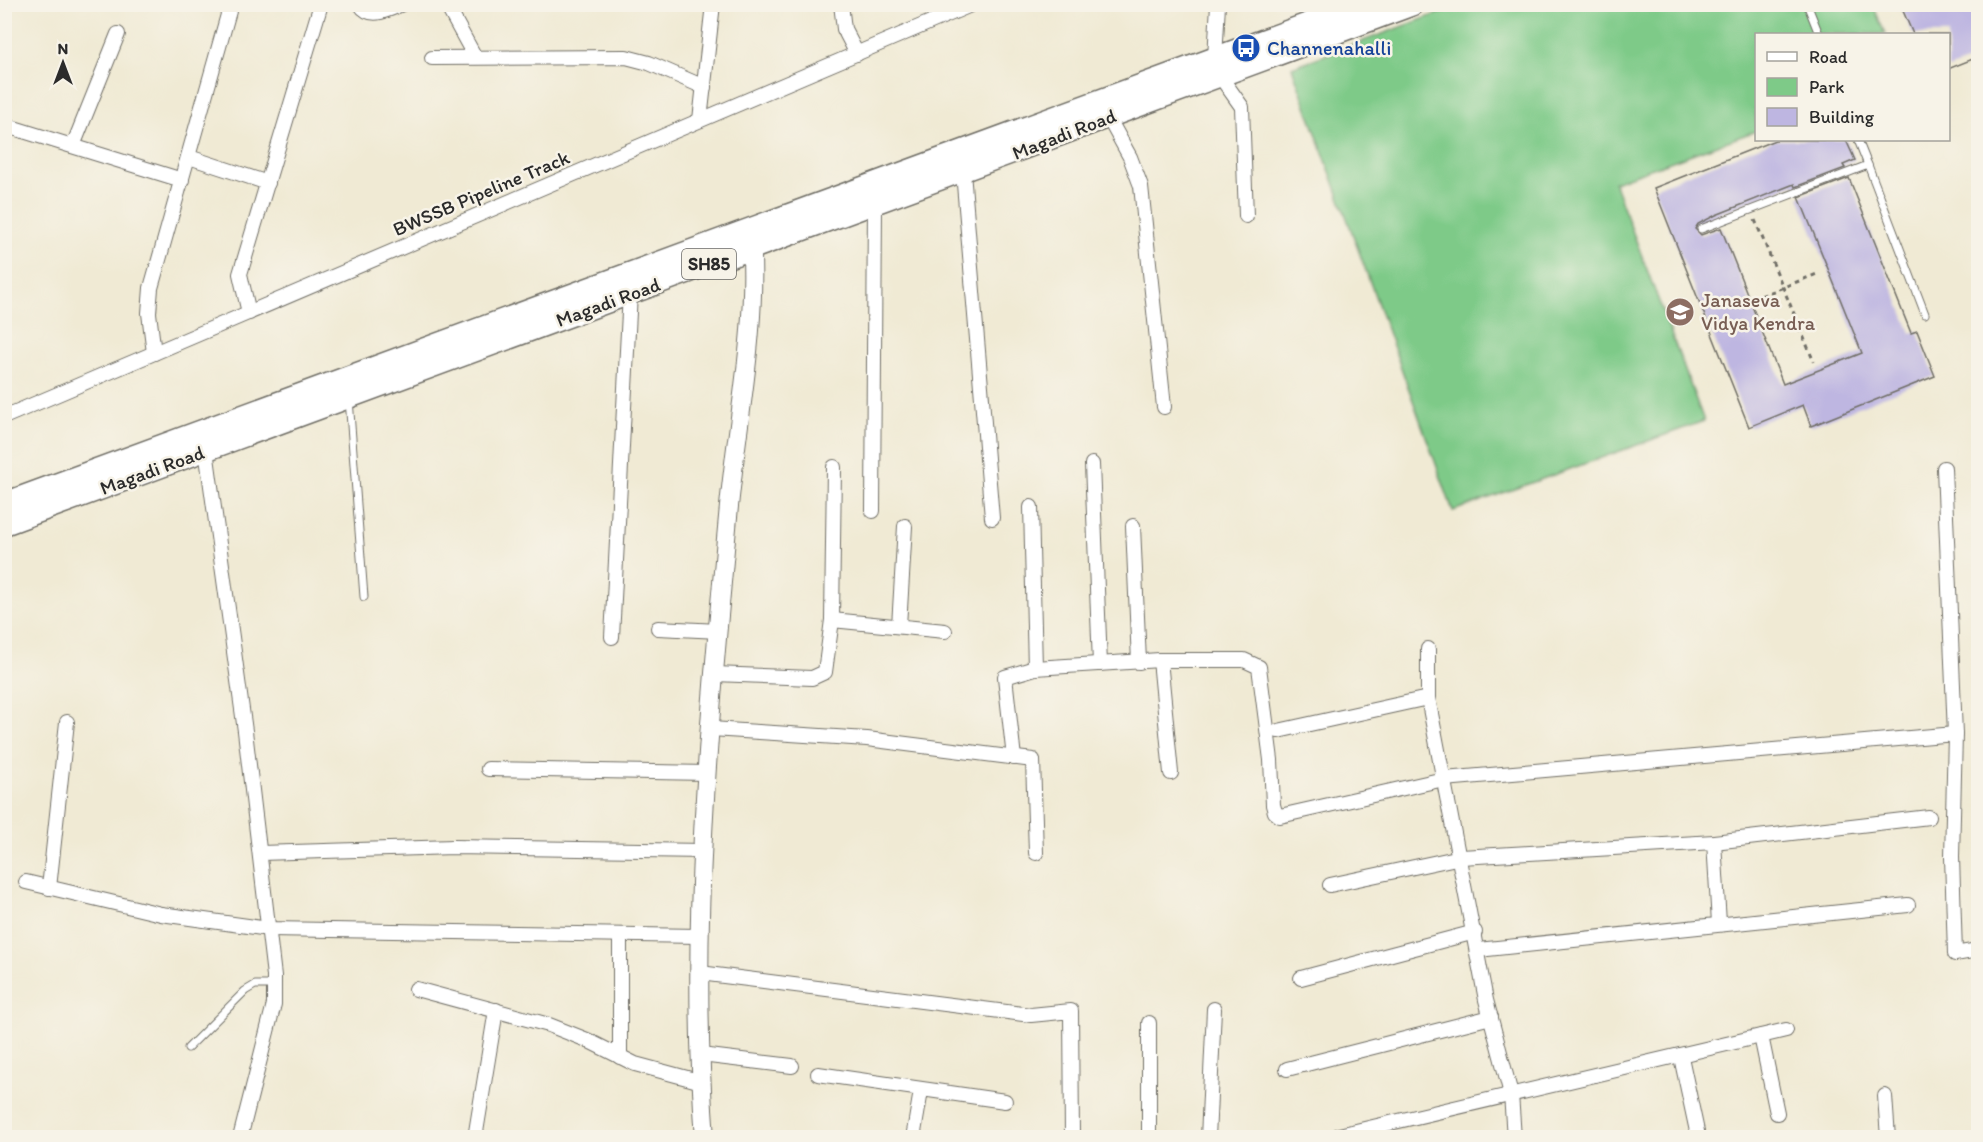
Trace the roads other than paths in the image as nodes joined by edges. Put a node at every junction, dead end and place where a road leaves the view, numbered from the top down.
1 (231, 4) edge
2 (321, 4) edge
3 (360, 4) edge
4 (402, 4) edge
5 (446, 4) edge
6 (713, 4) edge
7 (841, 4) edge
8 (973, 4) edge
9 (1218, 4) edge
10 (1363, 4) edge
11 (1413, 4) edge
12 (1807, 4) edge
13 (1819, 33) edge
14 (118, 34) dead end
15 (857, 54) junction
16 (475, 57) junction
17 (432, 58) dead end
18 (1217, 68) junction
19 (704, 87) junction
20 (1108, 117) junction
21 (700, 120) junction
22 (4, 125) edge
23 (1858, 141) edge
24 (73, 146) junction
25 (189, 157) junction
26 (1868, 165) junction
27 (963, 172) junction
28 (182, 180) junction
29 (268, 183) junction
30 (874, 203) junction
31 (1246, 216) dead end
32 (1701, 229) dead end
33 (751, 239) junction
34 (630, 293) junction
35 (249, 313) junction
36 (1925, 314) dead end
37 (154, 353) junction
38 (350, 398) junction
39 (1164, 407) dead end
40 (4, 417) edge
41 (206, 450) junction
42 (1092, 464) dead end
43 (834, 467) dead end
44 (1944, 468) dead end
45 (4, 504) edge
46 (1031, 507) dead end
47 (873, 511) dead end
48 (992, 518) dead end
49 (4, 524) edge
50 (905, 526) dead end
51 (1133, 526) dead end
52 (364, 597) dead end
53 (832, 620) junction
54 (899, 626) junction
55 (658, 628) dead end
56 (719, 631) junction
57 (945, 631) dead end
58 (612, 637) dead end
59 (1428, 649) dead end
60 (1160, 660) junction
61 (1138, 662) junction
62 (1100, 664) junction
63 (1035, 668) junction
64 (716, 674) junction
65 (1428, 698) junction
66 (67, 722) dead end
67 (711, 729) junction
68 (1278, 731) dead end
69 (1955, 734) junction
70 (1014, 758) junction
71 (488, 769) dead end
72 (708, 773) junction
73 (1171, 773) dead end
74 (1444, 780) junction
75 (1929, 817) dead end
76 (1714, 842) junction
77 (704, 851) junction
78 (260, 853) junction
79 (1036, 853) dead end
80 (1461, 857) junction
81 (26, 882) dead end
82 (1330, 885) dead end
83 (50, 888) junction
84 (1908, 905) dead end
85 (1719, 923) junction
86 (269, 929) junction
87 (1475, 932) junction
88 (620, 935) junction
89 (699, 936) junction
90 (1478, 950) junction
91 (1978, 950) edge
92 (700, 973) junction
93 (1300, 978) dead end
94 (274, 985) junction
95 (416, 989) dead end
96 (1214, 1009) dead end
97 (496, 1010) junction
98 (1491, 1017) junction
99 (1149, 1023) dead end
100 (1786, 1030) dead end
101 (1761, 1036) junction
102 (188, 1048) dead end
103 (701, 1055) junction
104 (620, 1057) junction
105 (1682, 1057) junction
106 (792, 1066) dead end
107 (1287, 1069) dead end
108 (818, 1074) dead end
109 (702, 1082) junction
110 (921, 1091) junction
111 (1511, 1094) junction
112 (1885, 1096) dead end
113 (1005, 1101) dead end
114 (1777, 1113) dead end
115 (1339, 1135) dead end
116 (1698, 1136) dead end
117 (240, 1137) edge
118 (475, 1137) edge
119 (705, 1137) edge
120 (914, 1137) edge
121 (1072, 1137) edge
122 (1149, 1137) edge
123 (1208, 1137) edge
124 (1514, 1137) edge
125 (1888, 1137) edge

1 - 25 street
2 - 29 street
3 - 4 street
5 - 16 street
6 - 19 street
7 - 15 street
8 - 15 street, BWSSB Pipeline Track
9 - 18 street
10 - 18 main road, Magadi Road / SH85
11 - 18 main road, Magadi Road / SH85
12 - 13 lane
14 - 24 street
15 - 21 street, BWSSB Pipeline Track
16 - 17 street
16 - 19 street
18 - 20 main road, Magadi Road / SH85
18 - 31 street
18 - 33 main road, Magadi Road / SH85
19 - 21 street
20 - 27 main road, Magadi Road / SH85
20 - 39 street
21 - 35 street, BWSSB Pipeline Track
22 - 24 street
23 - 26 lane
24 - 28 street
25 - 28 street
25 - 29 street
26 - 32 lane
26 - 36 lane
27 - 30 main road, Magadi Road / SH85
27 - 48 street
28 - 37 street
29 - 35 street
30 - 33 main road, Magadi Road / SH85
30 - 47 street
33 - 34 main road, Magadi Road / SH85
33 - 45 main road, Magadi Road / SH85
33 - 56 street
34 - 38 main road, Magadi Road / SH85
34 - 58 street
35 - 37 street, BWSSB Pipeline Track
37 - 40 street, BWSSB Pipeline Track
38 - 41 main road, Magadi Road / SH85
38 - 52 lane
41 - 49 main road, Magadi Road / SH85
41 - 78 street
42 - 62 street
43 - 53 street
44 - 69 street
46 - 63 street
50 - 54 street
51 - 61 street
53 - 54 street
53 - 64 street
54 - 57 street
55 - 56 street
56 - 64 street
59 - 65 street
60 - 61 street
60 - 73 street
60 - 74 street
61 - 62 street
62 - 63 street
63 - 70 street
64 - 67 street
65 - 68 street
65 - 74 street
66 - 83 street
67 - 70 street
67 - 72 street
69 - 74 street
69 - 91 street
70 - 79 street
71 - 72 street
72 - 77 street
74 - 80 street
75 - 76 street
76 - 80 street
76 - 85 street
77 - 78 street
77 - 89 street
78 - 86 street
80 - 82 street
80 - 87 street
81 - 83 street
83 - 86 street
84 - 85 street
85 - 90 street
86 - 88 street
86 - 94 street
87 - 90 street
87 - 93 street
88 - 89 street
88 - 104 street
89 - 92 street
90 - 98 street
92 - 103 street
92 - 121 street
94 - 102 lane
94 - 117 street
95 - 97 street
96 - 123 street
97 - 104 street
97 - 118 street
98 - 107 street
98 - 111 street
99 - 122 street
100 - 101 street
101 - 105 street
101 - 114 street
103 - 106 street
103 - 109 street
104 - 109 street
105 - 111 street
105 - 116 street
108 - 110 street
109 - 119 street
110 - 113 street
110 - 120 street
111 - 115 street
111 - 124 street
112 - 125 street

